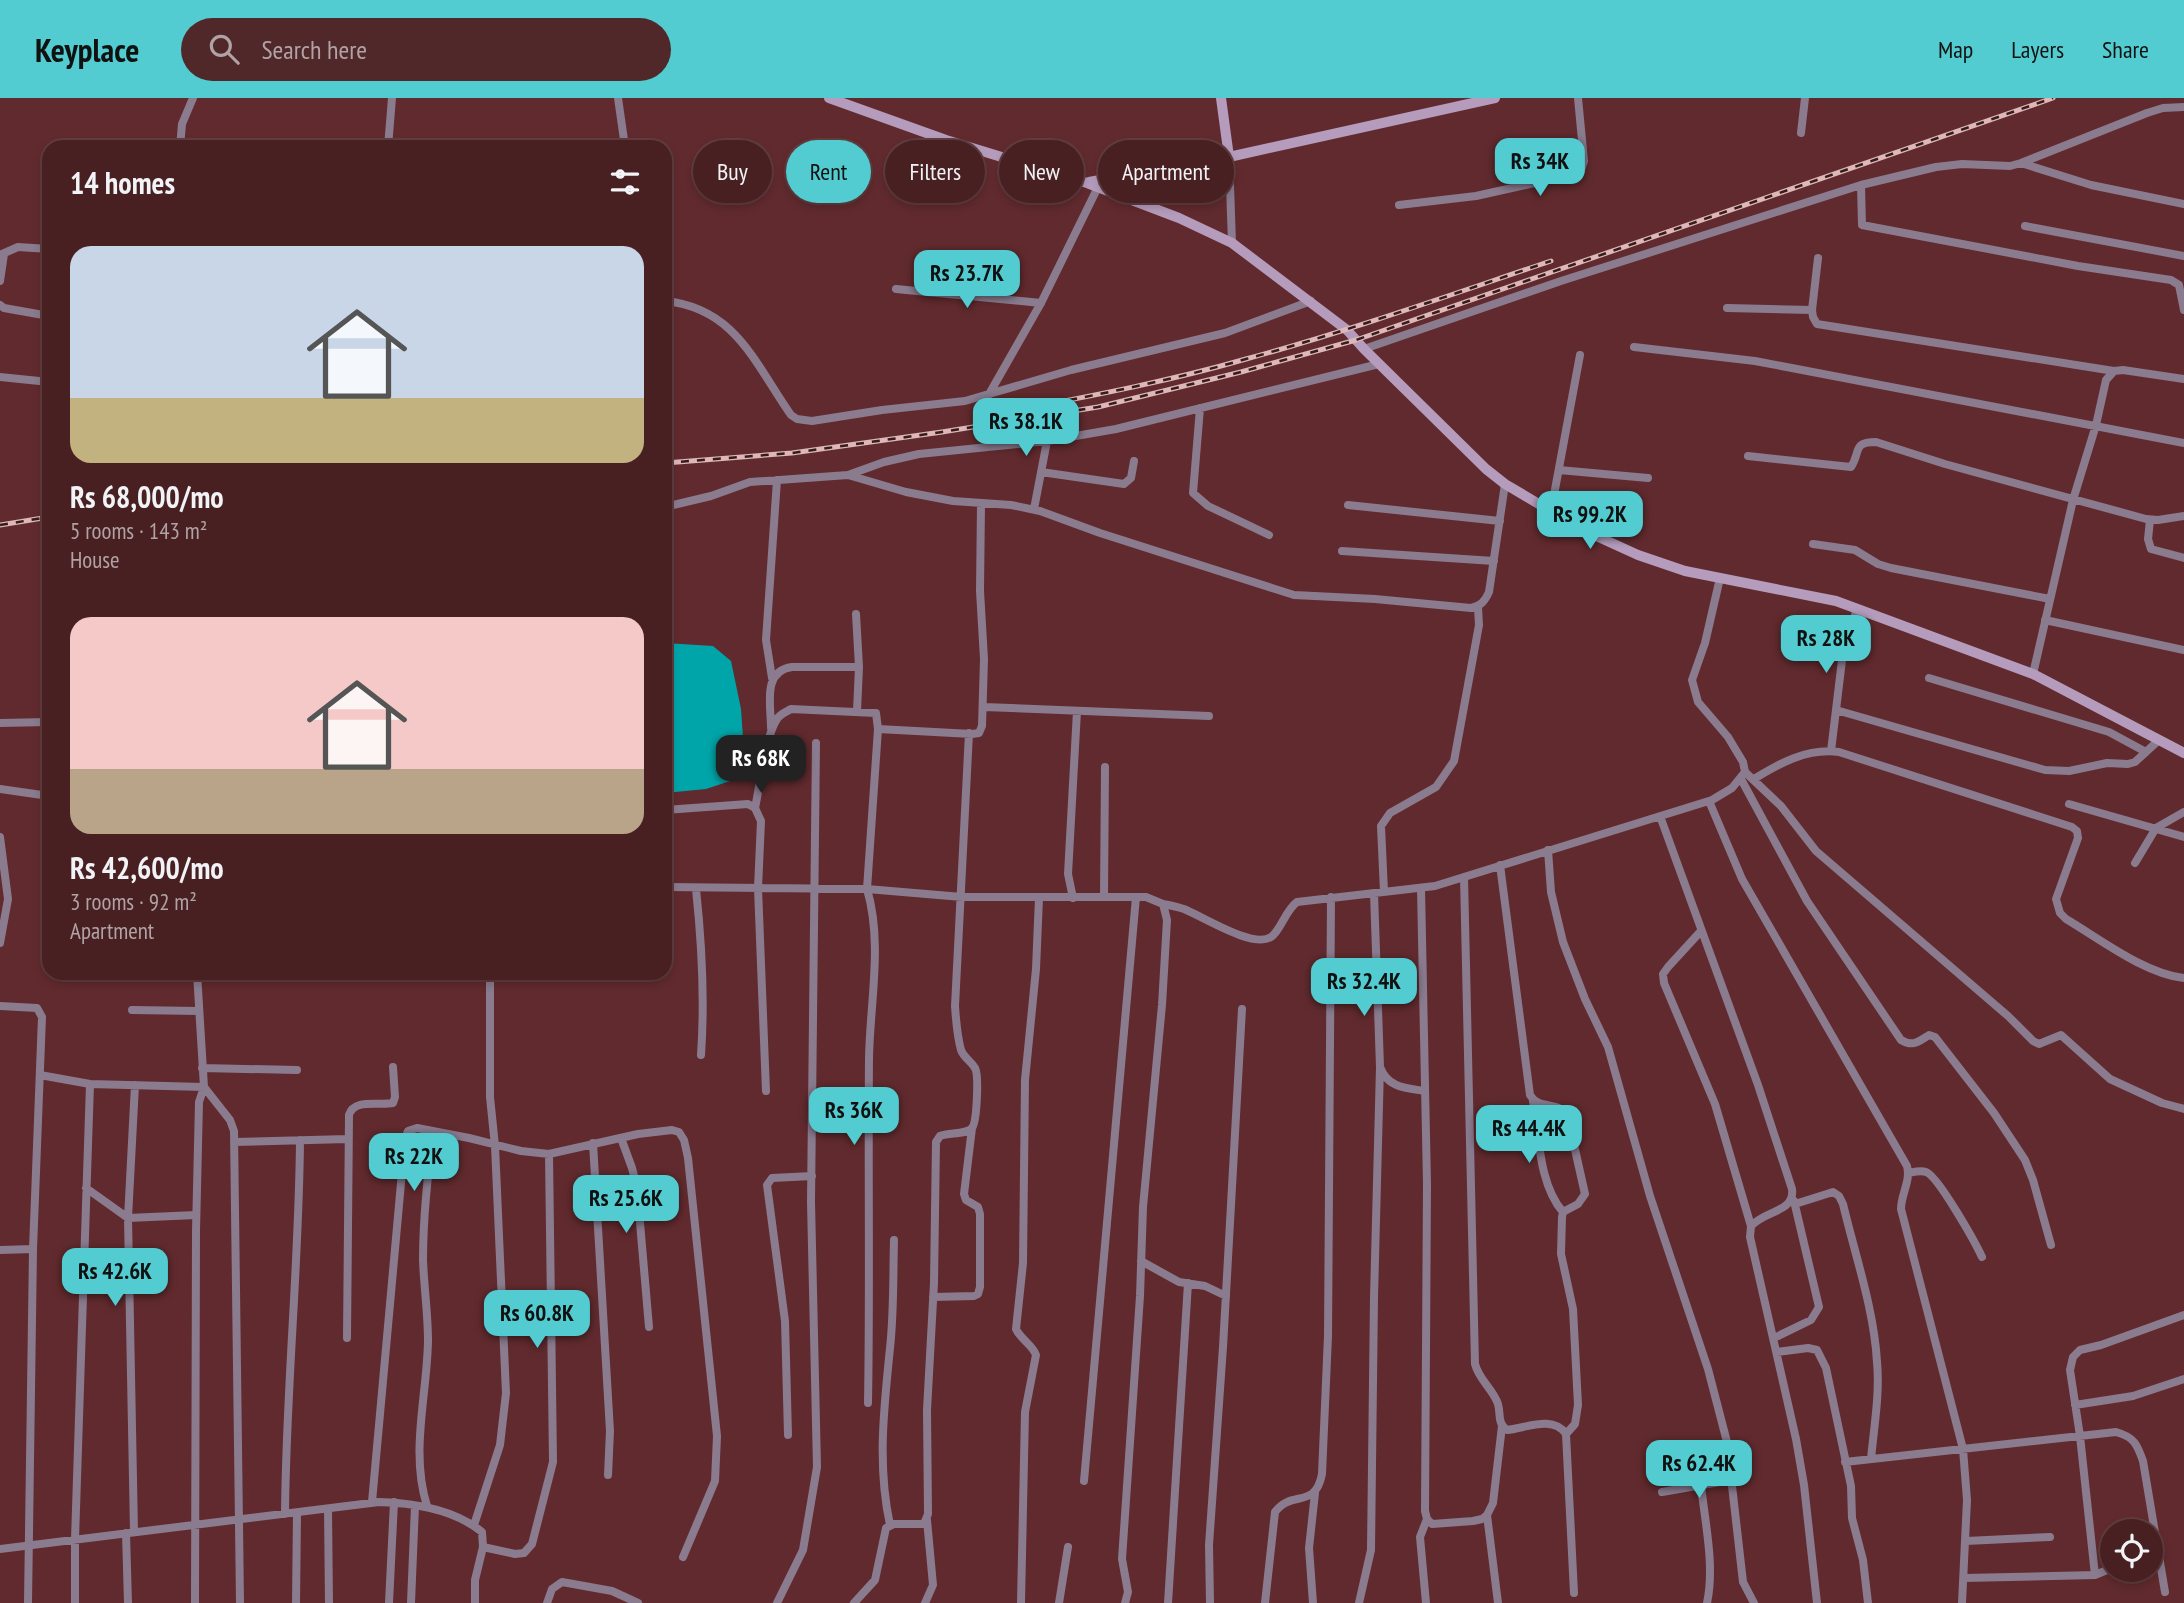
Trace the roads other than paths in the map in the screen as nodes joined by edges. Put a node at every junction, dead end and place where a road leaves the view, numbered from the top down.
1 (193, 98) edge
2 (392, 98) edge
3 (618, 98) edge
4 (829, 98) edge
5 (1221, 98) edge
6 (1495, 98) edge
7 (1578, 98) edge
8 (1805, 98) edge
9 (1456, 102) edge
10 (2184, 107) edge
11 (1801, 133) dead end
12 (181, 140) edge
13 (389, 140) edge
14 (624, 140) edge
15 (1227, 140) edge
16 (1234, 156) edge
17 (2021, 163) junction
18 (1098, 184) edge
19 (1092, 185) junction
20 (1861, 186) junction
21 (1231, 203) edge
22 (2184, 204) edge
23 (1399, 205) dead end
24 (2025, 226) dead end
25 (1232, 243) junction
26 (42, 249) edge
27 (2, 254) edge
28 (2184, 256) edge
29 (1818, 258) dead end
30 (0, 281) edge
31 (896, 289) dead end
32 (672, 302) edge
33 (1311, 302) junction
34 (1041, 303) junction
35 (0, 305) edge
36 (1727, 307) dead end
37 (1812, 310) junction
38 (2184, 310) edge
39 (42, 315) edge
40 (1634, 347) dead end
41 (1364, 349) junction
42 (1580, 355) dead end
43 (1378, 363) junction
44 (2114, 371) junction
45 (0, 377) edge
46 (2184, 379) edge
47 (42, 381) edge
48 (988, 396) junction
49 (1200, 408) junction
50 (2096, 425) junction
51 (1048, 441) junction
52 (2184, 443) edge
53 (1748, 456) dead end
54 (1134, 461) dead end
55 (1559, 470) junction
56 (1041, 472) junction
57 (848, 475) junction
58 (1647, 478) dead end
59 (778, 480) junction
60 (1505, 484) junction
61 (2073, 500) junction
62 (981, 504) junction
63 (672, 505) edge
64 (1349, 505) dead end
65 (1034, 509) junction
66 (1551, 511) junction
67 (2184, 516) edge
68 (2150, 520) junction
69 (1500, 521) junction
70 (1269, 535) dead end
71 (1813, 544) dead end
72 (1342, 551) dead end
73 (2184, 558) edge
74 (1494, 561) junction
75 (1720, 578) junction
76 (2050, 599) junction
77 (1478, 607) junction
78 (1857, 609) junction
79 (856, 614) dead end
80 (2045, 620) junction
81 (2184, 650) edge
82 (859, 667) junction
83 (2033, 674) junction
84 (772, 678) junction
85 (1929, 678) dead end
86 (984, 707) junction
87 (1836, 710) junction
88 (858, 711) junction
89 (1077, 711) junction
90 (1209, 716) dead end
91 (42, 722) edge
92 (0, 723) edge
93 (878, 729) junction
94 (969, 733) junction
95 (771, 735) junction
96 (2159, 740) junction
97 (816, 743) dead end
98 (1831, 751) junction
99 (2146, 752) junction
100 (2184, 753) edge
101 (1105, 767) dead end
102 (1743, 776) junction
103 (1754, 779) junction
104 (0, 789) edge
105 (42, 795) edge
106 (1709, 801) junction
107 (2069, 804) dead end
108 (755, 808) junction
109 (672, 809) edge
110 (2184, 812) edge
111 (1660, 816) junction
112 (2156, 828) junction
113 (0, 837) edge
114 (2184, 837) edge
115 (1548, 850) junction
116 (2135, 863) dead end
117 (1500, 865) junction
118 (1464, 877) junction
119 (672, 887) edge
120 (696, 888) junction
121 (758, 888) junction
122 (816, 888) junction
123 (1421, 888) junction
124 (867, 889) junction
125 (1384, 892) junction
126 (1374, 893) junction
127 (962, 897) junction
128 (1104, 897) junction
129 (1136, 897) junction
130 (1331, 897) junction
131 (1039, 898) junction
132 (1073, 898) junction
133 (1163, 904) junction
134 (1701, 931) junction
135 (0, 943) edge
136 (2184, 978) edge
137 (197, 980) edge
138 (490, 980) edge
139 (0, 1006) edge
140 (1242, 1009) dead end
141 (132, 1010) dead end
142 (198, 1011) junction
143 (701, 1055) dead end
144 (393, 1067) dead end
145 (1380, 1067) junction
146 (202, 1068) junction
147 (297, 1070) dead end
148 (40, 1075) junction
149 (90, 1083) junction
150 (135, 1085) junction
151 (204, 1087) junction
152 (766, 1091) dead end
153 (1425, 1091) junction
154 (1533, 1101) junction
155 (2184, 1109) edge
156 (972, 1128) junction
157 (433, 1132) junction
158 (621, 1138) junction
159 (348, 1139) junction
160 (300, 1140) junction
161 (234, 1142) junction
162 (593, 1143) junction
163 (495, 1146) junction
164 (549, 1154) junction
165 (1909, 1173) junction
166 (812, 1176) junction
167 (86, 1188) junction
168 (1794, 1201) junction
169 (1563, 1212) junction
170 (196, 1215) junction
171 (128, 1218) junction
172 (1751, 1226) junction
173 (894, 1240) dead end
174 (2051, 1245) dead end
175 (33, 1249) junction
176 (0, 1250) edge
177 (1982, 1256) dead end
178 (1141, 1261) junction
179 (1188, 1283) junction
180 (933, 1297) junction
181 (1226, 1297) junction
182 (2184, 1315) edge
183 (649, 1327) dead end
184 (347, 1338) dead end
185 (1774, 1338) junction
186 (1777, 1353) junction
187 (2184, 1379) edge
188 (868, 1403) dead end
189 (2076, 1405) junction
190 (1502, 1426) junction
191 (1566, 1434) junction
192 (788, 1435) dead end
193 (2080, 1436) junction
194 (1963, 1449) junction
195 (1871, 1459) junction
196 (1845, 1462) junction
197 (608, 1475) dead end
198 (1731, 1480) junction
199 (1084, 1481) dead end
200 (1701, 1485) junction
201 (1662, 1492) dead end
202 (1315, 1493) junction
203 (372, 1502) junction
204 (394, 1502) junction
205 (415, 1506) junction
206 (427, 1506) junction
207 (328, 1509) junction
208 (297, 1513) junction
209 (285, 1514) junction
210 (1487, 1515) junction
211 (239, 1519) junction
212 (1427, 1519) junction
213 (2150, 1519) edge
214 (927, 1520) junction
215 (196, 1524) junction
216 (474, 1525) junction
217 (890, 1525) junction
218 (130, 1532) junction
219 (2050, 1537) dead end
220 (75, 1539) junction
221 (1966, 1541) junction
222 (29, 1545) junction
223 (483, 1546) junction
224 (1068, 1547) dead end
225 (0, 1549) edge
226 (683, 1556) dead end
227 (2100, 1573) edge
228 (2095, 1575) junction
229 (1964, 1578) junction
230 (2162, 1582) edge
231 (1574, 1592) dead end
232 (2165, 1592) dead end
233 (28, 1603) edge
234 (75, 1603) edge
235 (128, 1603) edge
236 (195, 1603) edge
237 (240, 1603) edge
238 (296, 1603) edge
239 (329, 1603) edge
240 (389, 1603) edge
241 (411, 1603) edge
242 (475, 1603) edge
243 (547, 1603) edge
244 (638, 1603) edge
245 (777, 1603) edge
246 (854, 1603) edge
247 (925, 1603) edge
248 (1021, 1603) edge
249 (1059, 1603) edge
250 (1125, 1603) edge
251 (1168, 1603) edge
252 (1210, 1603) edge
253 (1265, 1603) edge
254 (1313, 1603) edge
255 (1359, 1603) edge
256 (1426, 1603) edge
257 (1498, 1603) edge
258 (1707, 1603) edge
259 (1754, 1603) edge
260 (1817, 1603) edge
261 (1868, 1603) edge
262 (1962, 1603) edge

1 - 12 street
2 - 13 street
3 - 14 street
4 - 19 street
5 - 15 street
6 - 9 street
7 - 23 street
8 - 11 street
9 - 16 street
10 - 17 street
17 - 20 street
17 - 22 street
18 - 19 street
19 - 25 street
19 - 34 street
20 - 38 street
20 - 41 street
21 - 25 street
24 - 28 street
25 - 33 street
26 - 27 street
27 - 30 street
29 - 37 street
31 - 34 street
32 - 48 street
33 - 41 street
33 - 48 street
34 - 48 street
35 - 39 street
36 - 37 street
37 - 44 street
40 - 50 street
41 - 43 street
42 - 55 street
43 - 49 street
43 - 60 street
44 - 46 street
44 - 50 street
45 - 47 street
49 - 51 street
49 - 70 street
50 - 52 street
50 - 61 street
51 - 56 street
51 - 57 street
53 - 61 street
54 - 56 street
55 - 58 street
55 - 66 street
56 - 65 street
57 - 59 street
57 - 62 street
59 - 63 street
59 - 84 street
60 - 66 street
60 - 69 street
61 - 68 street
61 - 76 street
62 - 65 street
62 - 86 street
64 - 69 street
65 - 77 street
66 - 75 street
67 - 68 street
68 - 73 street
69 - 74 street
71 - 76 street
72 - 74 street
74 - 77 street
75 - 78 street
75 - 102 street
76 - 80 street
77 - 125 street
78 - 83 street
78 - 87 street
79 - 82 street
80 - 81 street
80 - 83 street
82 - 84 street
82 - 88 street
83 - 96 street
84 - 95 street
85 - 99 street
86 - 89 street
86 - 94 street
87 - 98 street
87 - 99 street
88 - 93 street
88 - 95 street
89 - 90 street
89 - 132 street
91 - 92 street
93 - 94 street
93 - 124 street
94 - 127 street
95 - 108 street
96 - 99 street
96 - 100 street
97 - 122 street
98 - 103 street
98 - 136 street
101 - 128 street
102 - 103 street
102 - 106 street
102 - 174 street
103 - 155 street
104 - 105 street
106 - 111 street
106 - 165 street
107 - 112 street
108 - 109 street
108 - 121 street
110 - 112 street
111 - 115 street
111 - 134 street
112 - 114 street
112 - 116 street
113 - 135 street
115 - 117 street
115 - 198 street
117 - 118 street
117 - 154 street
118 - 123 street
118 - 190 street
119 - 120 street
120 - 121 street
120 - 143 street
121 - 122 street
121 - 152 street
122 - 124 street
122 - 166 street
123 - 125 street
123 - 153 street
124 - 127 street
124 - 188 street
125 - 126 street
126 - 130 street
126 - 145 street
127 - 131 street
127 - 156 street
128 - 129 street
128 - 132 street
129 - 133 street
129 - 199 street
130 - 133 street
130 - 202 street
131 - 132 street
131 - 248 street
133 - 178 street
134 - 168 street
134 - 172 street
137 - 142 street
138 - 163 street
139 - 148 street
140 - 181 street
141 - 142 street
142 - 146 street
144 - 159 street
145 - 153 street
145 - 255 street
146 - 147 street
146 - 151 street
148 - 149 street
148 - 175 street
149 - 150 street
149 - 167 street
150 - 151 street
150 - 171 street
151 - 161 street
151 - 170 street
153 - 212 street
154 - 169 street
154 - 169 street
156 - 180 street
156 - 180 street
157 - 163 street
157 - 203 street
157 - 206 street
158 - 162 street
158 - 183 street
158 - 226 street
159 - 160 street
159 - 184 street
160 - 161 street
160 - 209 street
161 - 211 street
162 - 164 street
162 - 197 street
163 - 164 street
163 - 216 street
164 - 223 street
165 - 177 street
165 - 194 street
166 - 192 street
166 - 245 street
167 - 171 street
167 - 220 street
168 - 172 street
168 - 185 street
168 - 195 street
169 - 191 street
170 - 171 street
170 - 215 street
171 - 218 street
172 - 185 street
173 - 217 street
175 - 176 street
175 - 222 street
178 - 179 street
178 - 250 street
179 - 181 street
179 - 251 street
180 - 214 street
181 - 252 street
182 - 189 street
185 - 186 street
186 - 196 street
186 - 260 street
187 - 189 street
189 - 193 street
190 - 191 street
190 - 210 street
191 - 231 street
193 - 194 street
193 - 213 street
193 - 228 street
194 - 195 street
194 - 221 street
195 - 196 street
196 - 261 street
198 - 200 street
198 - 259 street
200 - 201 street
200 - 258 street
202 - 253 street
202 - 254 street
203 - 204 street
203 - 207 street
204 - 205 street
204 - 240 street
205 - 206 street
205 - 241 street
206 - 216 street
207 - 208 street
207 - 239 street
208 - 209 street
208 - 238 street
209 - 211 street
210 - 212 street
210 - 257 street
211 - 215 street
211 - 237 street
212 - 256 street
214 - 217 street
214 - 247 street
215 - 218 street
215 - 236 street
216 - 223 street
217 - 246 street
218 - 220 street
218 - 235 street
219 - 221 street
220 - 222 street
220 - 234 street
221 - 229 street
222 - 225 street
222 - 233 street
223 - 242 street
224 - 249 street
227 - 228 street
228 - 229 street
229 - 262 street
230 - 232 street
243 - 244 street

